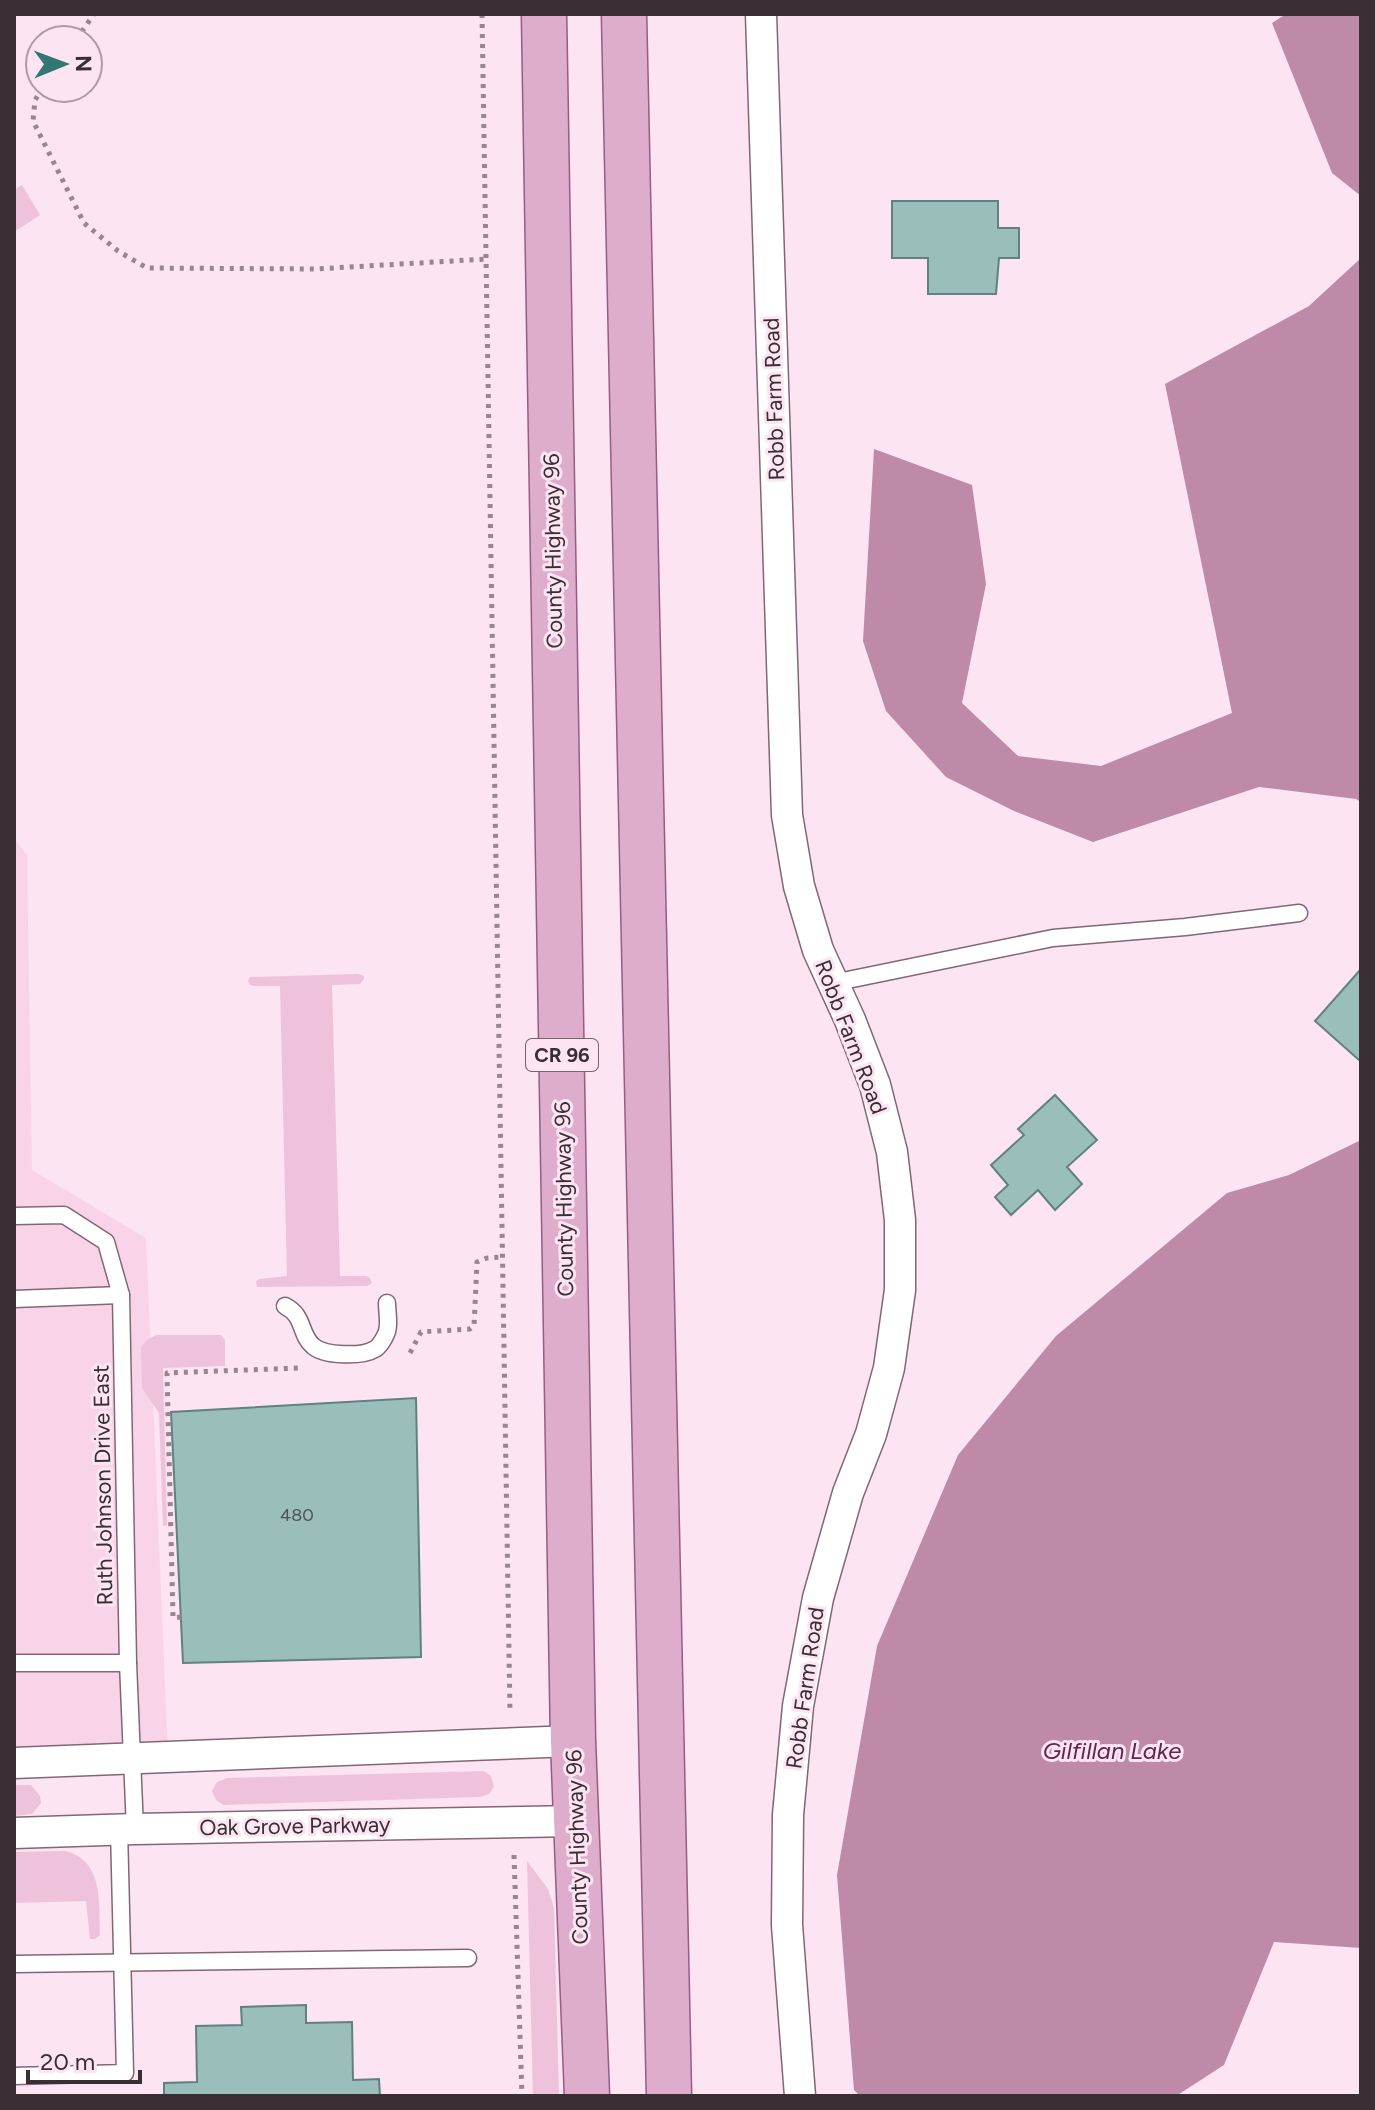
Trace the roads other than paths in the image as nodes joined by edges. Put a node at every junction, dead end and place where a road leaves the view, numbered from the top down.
1 (544, 14) edge
2 (624, 14) edge
3 (761, 14) edge
4 (1299, 913) dead end
5 (833, 983) junction
6 (14, 1216) edge
7 (121, 1295) junction
8 (14, 1299) edge
9 (387, 1303) dead end
10 (285, 1306) dead end
11 (14, 1663) edge
12 (128, 1663) junction
13 (573, 1741) junction
14 (133, 1758) junction
15 (14, 1763) edge
16 (576, 1821) junction
17 (127, 1829) junction
18 (14, 1833) edge
19 (468, 1958) dead end
20 (122, 1962) junction
21 (14, 1964) edge
22 (14, 2076) edge
23 (587, 2096) edge
24 (669, 2096) edge
25 (800, 2096) edge

1 - 13 main road, County Highway 96 / CR 96
2 - 24 main road
3 - 5 street, Robb Farm Road
4 - 5 lane
5 - 25 street, Robb Farm Road
6 - 7 lane, Ruth Johnson Drive East
7 - 8 lane
7 - 12 lane, Ruth Johnson Drive East
9 - 10 lane
11 - 12 lane
12 - 14 lane, Ruth Johnson Drive East
13 - 14 street
13 - 16 main road, County Highway 96 / CR 96
14 - 15 street
14 - 17 lane, Ruth Johnson Drive East
16 - 17 street, Oak Grove Parkway
16 - 23 main road, County Highway 96 / CR 96
17 - 18 street, Oak Grove Parkway
17 - 20 lane, Ruth Johnson Drive East
19 - 20 lane
20 - 21 lane
20 - 22 lane, Ruth Johnson Drive East

